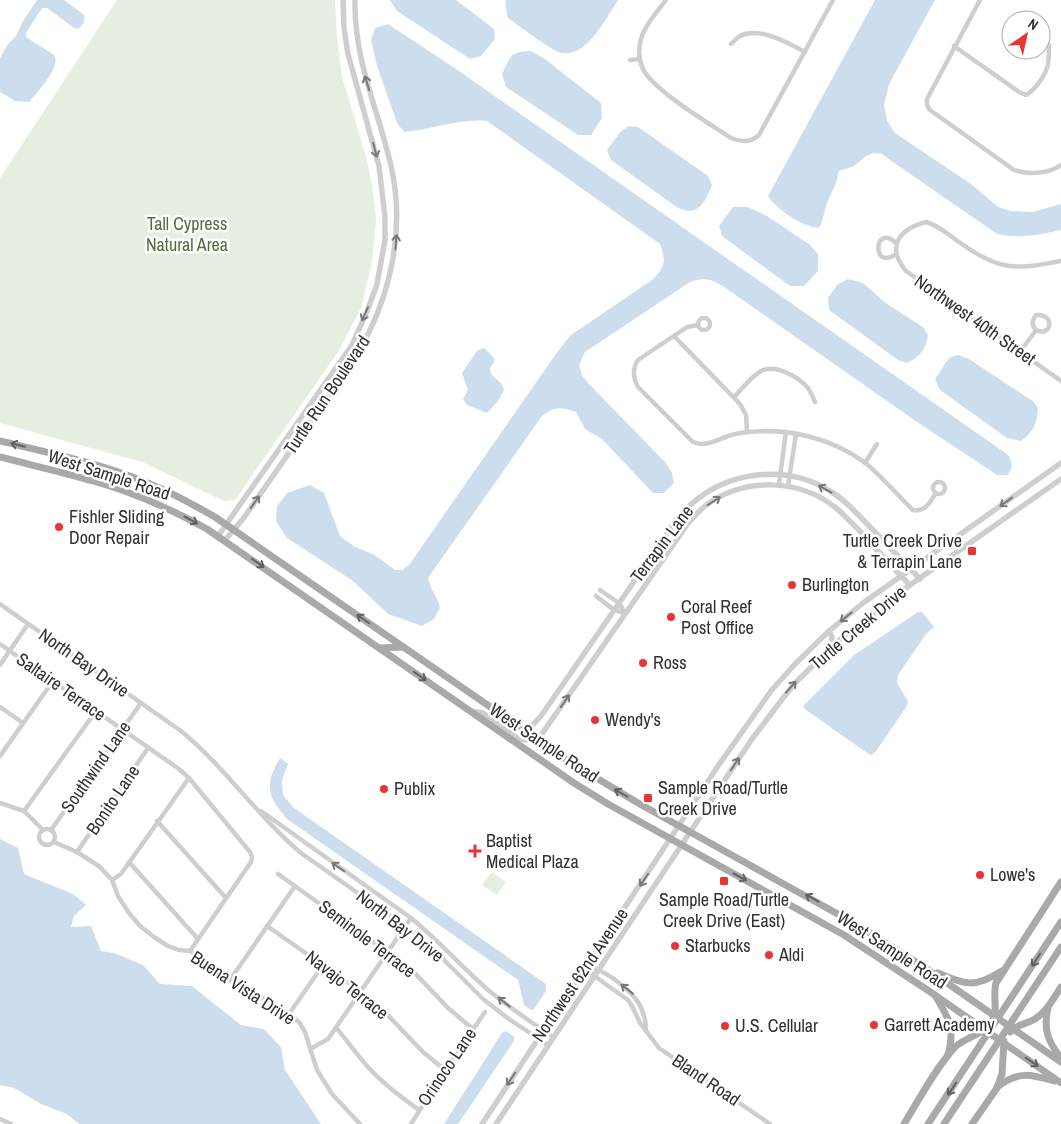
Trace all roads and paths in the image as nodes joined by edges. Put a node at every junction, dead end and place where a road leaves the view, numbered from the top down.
1 (343, 0) edge
2 (355, 0) edge
3 (666, 0) edge
4 (833, 0) edge
5 (980, 0) edge
6 (731, 44) dead end
7 (954, 46) junction
8 (805, 52) junction
9 (640, 59) junction
10 (630, 60) dead end
11 (1049, 60) edge
12 (1061, 166) edge
13 (896, 243) junction
14 (896, 254) junction
15 (1061, 262) edge
16 (698, 325) dead end
17 (1036, 330) dead end
18 (674, 336) junction
19 (1020, 352) junction
20 (1061, 381) edge
21 (734, 396) junction
22 (815, 402) dead end
23 (747, 432) junction
24 (786, 432) junction
25 (796, 434) junction
26 (0, 441) edge
27 (877, 444) dead end
28 (0, 457) edge
29 (865, 463) junction
30 (1061, 463) edge
31 (780, 474) junction
32 (1046, 474) junction
33 (790, 475) junction
34 (1061, 479) edge
35 (779, 484) junction
36 (788, 486) junction
37 (1051, 487) junction
38 (936, 493) dead end
39 (837, 509) junction
40 (226, 524) junction
41 (866, 524) junction
42 (234, 529) junction
43 (218, 536) junction
44 (225, 540) junction
45 (911, 570) junction
46 (901, 577) junction
47 (920, 579) junction
48 (910, 585) junction
49 (600, 590) dead end
50 (596, 596) dead end
51 (619, 603) junction
52 (0, 604) edge
53 (614, 610) junction
54 (625, 613) junction
55 (28, 624) junction
56 (828, 631) junction
57 (0, 644) edge
58 (403, 647) junction
59 (830, 647) junction
60 (380, 648) junction
61 (10, 651) junction
62 (0, 665) edge
63 (54, 681) junction
64 (763, 701) junction
65 (140, 703) junction
66 (0, 707) edge
67 (774, 708) junction
68 (469, 710) junction
69 (96, 711) junction
70 (23, 723) junction
71 (122, 729) junction
72 (522, 730) junction
73 (537, 741) junction
74 (148, 748) junction
75 (0, 756) edge
76 (189, 778) junction
77 (0, 804) edge
78 (254, 806) junction
79 (24, 811) junction
80 (157, 821) junction
81 (679, 826) junction
82 (43, 830) junction
83 (51, 830) junction
84 (690, 832) junction
85 (670, 839) junction
86 (54, 842) junction
87 (682, 845) junction
88 (77, 852) junction
89 (129, 862) junction
90 (278, 874) dead end
91 (112, 880) junction
92 (1061, 882) edge
93 (295, 886) junction
94 (226, 898) junction
95 (411, 918) junction
96 (1061, 922) edge
97 (267, 926) junction
98 (406, 926) junction
99 (198, 939) junction
100 (1061, 947) edge
101 (190, 951) junction
102 (388, 952) junction
103 (323, 965) junction
104 (586, 966) junction
105 (924, 967) junction
106 (598, 968) junction
107 (1003, 971) junction
108 (593, 976) junction
109 (230, 980) junction
110 (482, 984) junction
111 (1061, 987) edge
112 (360, 991) junction
113 (476, 991) junction
114 (935, 995) junction
115 (1048, 1007) junction
116 (485, 1012) dead end
117 (289, 1014) junction
118 (994, 1017) junction
119 (336, 1028) junction
120 (473, 1029) junction
121 (1012, 1029) junction
122 (544, 1030) junction
123 (985, 1030) junction
124 (646, 1031) junction
125 (553, 1037) junction
126 (538, 1039) junction
127 (1003, 1042) junction
128 (548, 1045) junction
129 (310, 1049) junction
130 (947, 1056) junction
131 (1061, 1060) edge
132 (445, 1070) junction
133 (1061, 1083) edge
134 (997, 1088) junction
135 (419, 1110) junction
136 (0, 1119) edge
137 (11, 1124) edge
138 (360, 1124) edge
139 (411, 1124) edge
140 (482, 1124) edge
141 (496, 1124) edge
142 (770, 1124) edge
143 (904, 1124) edge
144 (928, 1124) edge
145 (944, 1124) edge
146 (972, 1124) edge

1 -> 40 street, Turtle Run Boulevard
42 -> 2 street, Turtle Run Boulevard
3 - 9 street
4 - 8 street
5 - 7 street
6 - 8 street
7 - 11 street
7 - 12 street
8 - 9 street
9 - 10 street
13 - 14 street
13 - 14 street
13 - 15 street
14 - 19 street, Northwest 40th Street
16 - 18 street
17 - 19 street
18 - 21 street
18 - 23 street
19 - 20 street, Northwest 40th Street
21 - 22 street
21 - 23 street
23 - 24 street
24 - 25 street
24 - 31 street
25 - 29 street
25 - 33 street
40 -> 26 main road, West Sample Road
27 - 29 street
28 -> 43 main road, West Sample Road
29 - 38 street
30 - 32 street, Turtle Creek Drive
31 - 33 street, Terrapin Lane
31 - 35 street
31 - 51 street, Terrapin Lane
32 - 37 street
32 -> 45 street, Turtle Creek Drive
33 - 36 street
41 -> 33 street, Terrapin Lane
34 - 37 street, Turtle Creek Drive
35 - 36 street, Terrapin Lane
54 -> 35 street, Terrapin Lane
36 - 39 street, Terrapin Lane
37 - 47 street, Turtle Creek Drive
39 - 41 street
39 - 46 street, Terrapin Lane
40 - 42 main road, West Sample Road
40 - 43 street, Turtle Run Boulevard
41 - 45 street, Terrapin Lane
42 - 44 street, Turtle Run Boulevard
58 -> 42 main road, West Sample Road
43 - 44 main road, West Sample Road
44 -> 60 main road, West Sample Road
45 - 46 street, Turtle Creek Drive
45 - 47 street, Terrapin Lane
46 - 48 street, Terrapin Lane
46 -> 56 street, Turtle Creek Drive
47 - 48 street, Turtle Creek Drive
48 - 59 street, Turtle Creek Drive
49 - 51 street
50 - 53 street
51 - 53 street, Terrapin Lane
51 - 54 street
52 - 55 street, North Bay Drive
53 - 54 street
53 - 72 street, Terrapin Lane
73 -> 54 street, Terrapin Lane
55 - 61 street
55 - 65 street, North Bay Drive
56 - 59 street
56 - 64 street, Turtle Creek Drive
57 - 61 street, Saltaire Terrace
58 - 60 main road
58 - 72 main road, West Sample Road
67 -> 59 street, Turtle Creek Drive
60 -> 68 main road, West Sample Road
61 - 62 street
61 - 63 street, Saltaire Terrace
63 - 69 street, Saltaire Terrace
63 - 70 street
64 - 67 street
64 - 81 street, Turtle Creek Drive
65 - 71 street, Southwind Lane
65 - 78 street, North Bay Drive
66 - 70 street
84 -> 67 street, Turtle Creek Drive
68 - 73 street
68 - 85 main road, West Sample Road
69 - 71 street, Saltaire Terrace
69 - 79 street
70 - 75 street
71 - 74 street, Saltaire Terrace
71 - 83 street, Southwind Lane
72 - 73 main road, West Sample Road
81 -> 73 main road, West Sample Road
74 - 76 street, Saltaire Terrace
74 - 88 street, Bonito Lane
76 - 80 street
76 - 94 street, Saltaire Terrace
77 - 79 street
95 -> 78 street, North Bay Drive
78 - 98 street, North Bay Drive
79 - 82 street
80 - 89 street
80 - 94 street
81 - 84 main road, West Sample Road
81 - 85 street, Northwest 62nd Avenue
82 - 83 street
82 - 86 street
83 - 86 street
84 - 87 street, Turtle Creek Drive
105 -> 84 main road, West Sample Road
85 - 87 main road, West Sample Road
85 -> 104 street, Northwest 62nd Avenue
86 - 88 street, Buena Vista Drive
87 - 106 street, Northwest 62nd Avenue
87 -> 114 main road, West Sample Road
88 - 91 street, Buena Vista Drive
89 - 91 street
89 - 99 street
90 - 93 street, Seminole Terrace
91 - 101 street, Buena Vista Drive
92 - 107 main road
93 - 97 street
93 - 102 street, Seminole Terrace
94 - 99 street
95 - 98 street
95 - 110 street, North Bay Drive
96 -> 144 main road
97 - 103 street, Navajo Terrace
97 - 109 street
98 - 102 street
98 - 113 street, North Bay Drive
99 - 101 street
100 - 145 main road
101 - 109 street, Buena Vista Drive
102 - 112 street
102 - 120 street, Seminole Terrace
103 - 112 street, Navajo Terrace
103 - 117 street
104 - 106 street, Bland Road
104 - 108 street, Bland Road
104 - 122 street, Northwest 62nd Avenue
105 - 107 main road
105 - 118 main road, West Sample Road
106 - 108 street, Northwest 62nd Avenue
124 -> 106 street, Bland Road
107 - 118 main road
108 - 124 street, Bland Road
108 - 125 street, Northwest 62nd Avenue
109 - 117 street, Buena Vista Drive
110 - 113 street
122 -> 110 street, North Bay Drive
111 - 115 main road
112 - 119 street
112 - 132 street, Navajo Terrace
113 - 126 street, North Bay Drive
114 - 123 main road, West Sample Road
114 - 130 main road
115 - 121 main road
115 - 131 main road
116 - 120 street, Orinoco Lane
117 - 129 street, Buena Vista Drive
118 - 121 main road, West Sample Road
118 - 123 main road
119 - 129 street
119 - 135 street
120 - 132 street, Orinoco Lane
121 - 127 main road
121 - 131 main road, West Sample Road
122 - 125 street, North Bay Drive
122 - 126 street, Northwest 62nd Avenue
123 - 127 main road, West Sample Road
123 - 130 main road
124 - 142 street, Bland Road
125 - 128 street, Northwest 62nd Avenue
126 - 128 street, North Bay Drive
126 -> 140 street, Northwest 62nd Avenue
127 -> 133 main road, West Sample Road
127 - 134 main road
128 - 141 street, Northwest 62nd Avenue
129 - 138 street, Buena Vista Drive
130 - 143 main road
132 - 135 street, Orinoco Lane
133 - 134 main road
134 - 146 main road
135 - 139 street, Orinoco Lane
136 - 137 street

